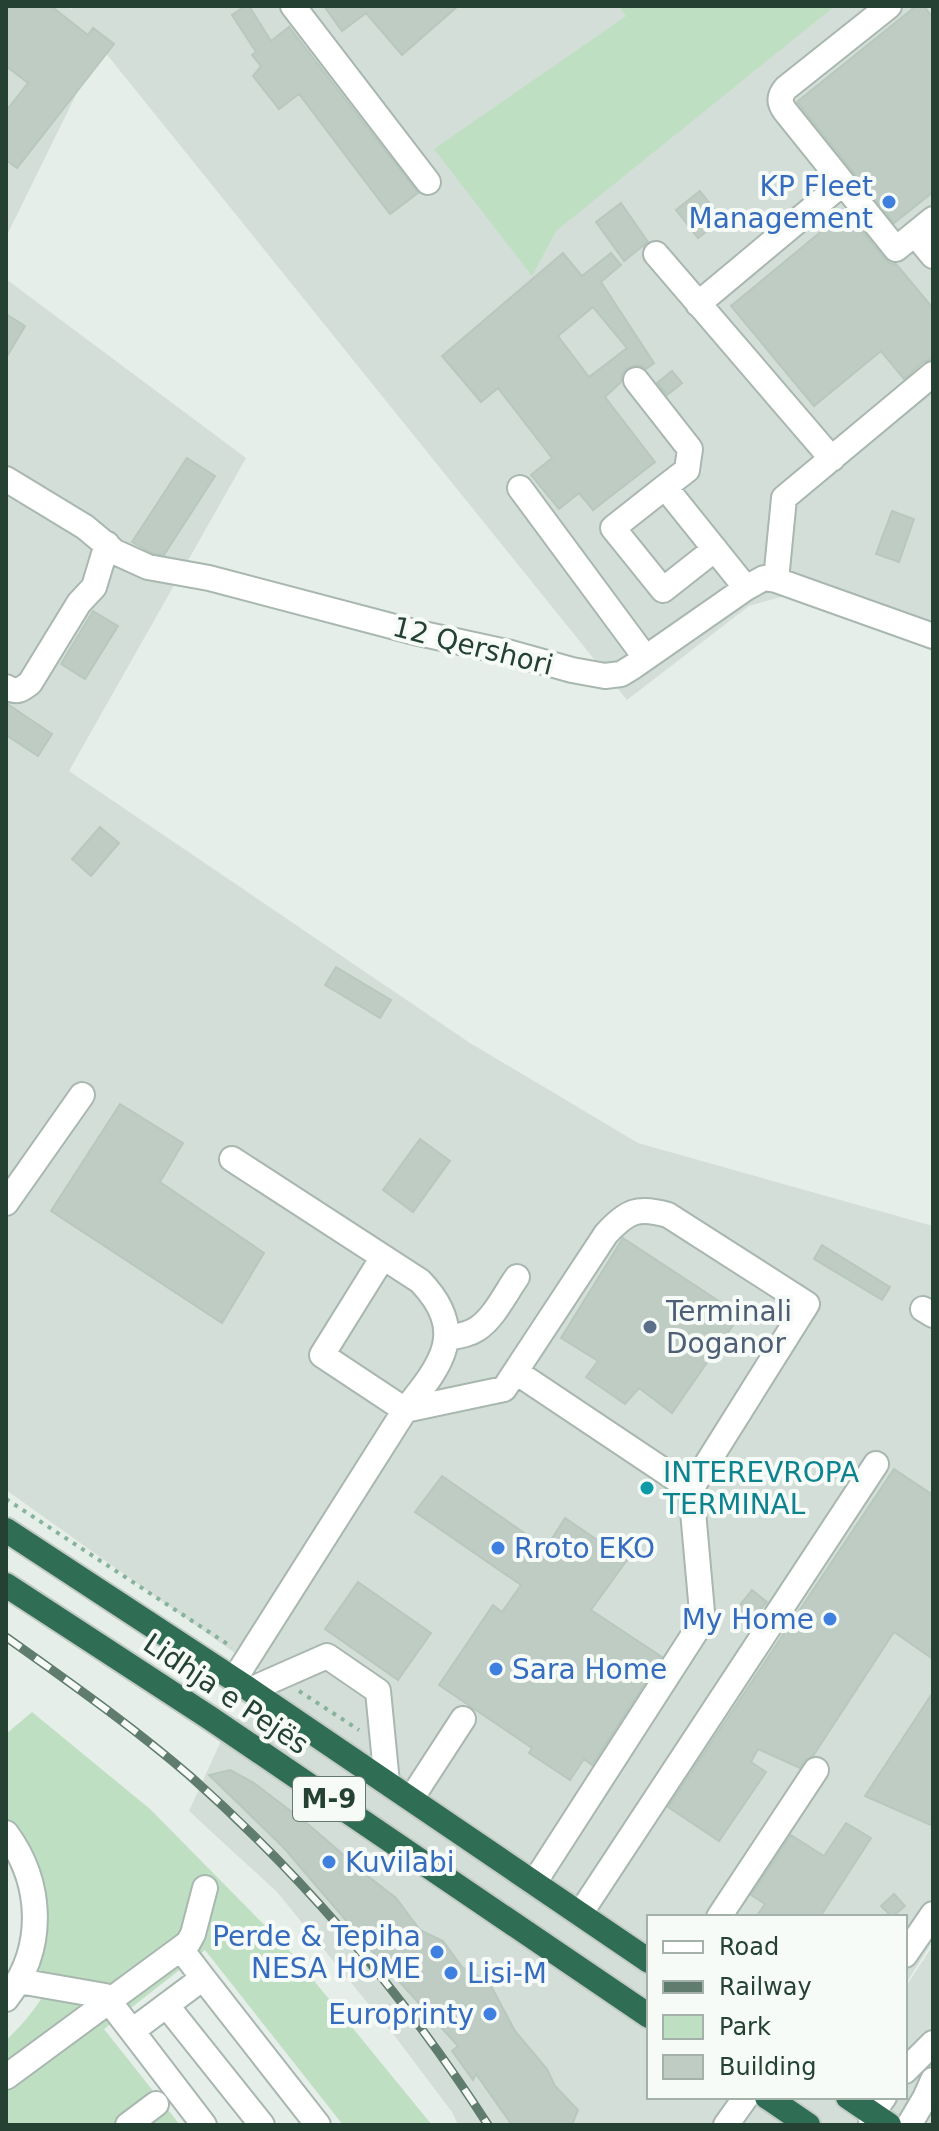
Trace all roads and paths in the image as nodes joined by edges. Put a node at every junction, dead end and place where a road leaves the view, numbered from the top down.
1 (293, 6) edge
2 (889, 6) edge
3 (428, 182) dead end
4 (843, 183) junction
5 (924, 226) edge
6 (656, 254) dead end
7 (933, 256) edge
8 (698, 304) junction
9 (933, 374) edge
10 (636, 380) dead end
11 (832, 459) junction
12 (6, 479) edge
13 (665, 487) junction
14 (520, 488) dead end
15 (107, 544) junction
16 (715, 549) junction
17 (776, 580) junction
18 (746, 588) junction
19 (933, 636) edge
20 (645, 657) junction
21 (6, 687) edge
22 (82, 1095) dead end
23 (232, 1159) dead end
24 (6, 1203) edge
25 (383, 1257) junction
26 (517, 1277) dead end
27 (446, 1338) junction
28 (518, 1382) junction
29 (405, 1410) junction
30 (876, 1464) dead end
31 (691, 1489) junction
32 (6, 1499) edge
33 (6, 1530) edge
34 (6, 1585) edge
35 (248, 1658) junction
36 (278, 1677) junction
37 (242, 1685) junction
38 (463, 1719) dead end
39 (382, 1745) junction
40 (816, 1770) dead end
41 (387, 1783) junction
42 (411, 1799) junction
43 (6, 1833) edge
44 (534, 1883) junction
45 (205, 1888) dead end
46 (580, 1914) junction
47 (933, 1914) edge
48 (720, 1915) edge
49 (181, 1949) junction
50 (907, 1952) edge
51 (647, 1960) edge
52 (203, 1978) junction
53 (13, 1990) edge
54 (109, 2002) junction
55 (167, 2006) junction
56 (647, 2015) edge
57 (132, 2031) junction
58 (933, 2043) edge
59 (907, 2069) edge
60 (6, 2077) edge
61 (933, 2080) edge
62 (745, 2099) edge
63 (770, 2099) edge
64 (851, 2099) edge
65 (156, 2104) dead end
66 (879, 2115) edge
67 (802, 2123) edge
68 (128, 2125) edge
69 (204, 2125) edge
70 (262, 2125) edge
71 (318, 2125) edge
72 (726, 2125) edge
73 (909, 2125) edge

1 - 3 street
2 - 4 street
4 - 5 street
4 - 8 street
5 - 7 street
6 - 8 street
8 - 11 street
9 - 11 street
10 - 13 street
11 - 17 street
12 - 15 street, 12 Qershori
13 - 16 street
13 - 16 street
14 - 20 street
15 - 20 street, 12 Qershori
15 - 21 street
16 - 18 street
17 - 18 street, 12 Qershori
17 - 19 street
18 - 20 street, 12 Qershori
22 - 24 street
23 - 25 street
25 - 27 street
25 - 29 street
26 - 27 street
27 - 29 street
28 - 29 street
28 - 31 street
28 - 31 street
29 - 35 street
30 - 46 street
31 - 44 street
32 - 35 path
33 - 37 highway, Lidhja e Pejës / M-9
34 - 56 highway, Lidhja e Pejës / M-9
35 - 37 street
36 - 37 street
36 - 39 path
36 - 39 street
37 - 41 highway, Lidhja e Pejës / M-9
38 - 42 street
39 - 41 street
40 - 48 street
41 - 42 highway, Lidhja e Pejës / M-9
42 - 44 highway, Lidhja e Pejës / M-9
43 - 53 street
44 - 46 highway, Lidhja e Pejës / M-9
45 - 49 street
46 - 51 highway, Lidhja e Pejës / M-9
47 - 50 street
49 - 52 street
49 - 54 street
52 - 55 street
52 - 71 street
53 - 54 street
54 - 57 street
54 - 60 street
55 - 57 street
55 - 70 street
57 - 69 street
58 - 59 street
61 - 73 street
62 - 72 street
63 - 67 highway
64 - 66 highway
65 - 68 street

